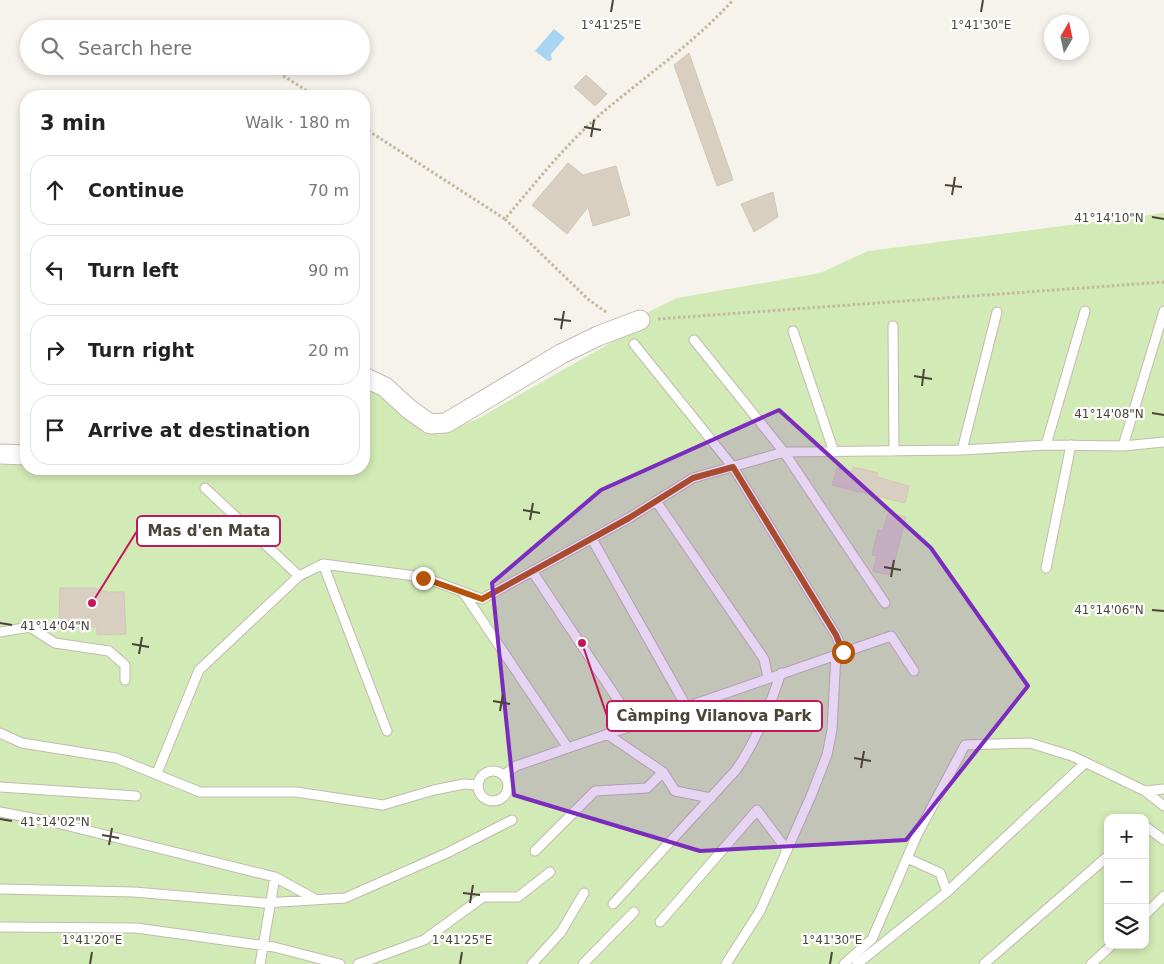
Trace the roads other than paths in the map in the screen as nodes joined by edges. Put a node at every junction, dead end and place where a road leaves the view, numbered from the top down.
1 (1085, 311) dead end
2 (1164, 311) edge
3 (997, 312) dead end
4 (632, 323) road end
5 (893, 326) dead end
6 (793, 331) dead end
7 (694, 340) dead end
8 (634, 344) dead end
9 (370, 380) edge
10 (1164, 442) edge
11 (1046, 445) junction
12 (1071, 445) junction
13 (1123, 446) junction
14 (894, 450) junction
15 (962, 450) junction
16 (784, 452) junction
17 (834, 452) junction
18 (0, 454) edge
19 (20, 455) edge
20 (733, 467) junction
21 (205, 488) dead end
22 (656, 501) junction
23 (592, 538) junction
24 (323, 564) junction
25 (1046, 568) dead end
26 (532, 571) junction
27 (299, 576) junction
28 (462, 592) junction
29 (885, 603) dead end
30 (0, 632) edge
31 (839, 653) junction
32 (914, 671) dead end
33 (782, 673) junction
34 (768, 678) junction
35 (125, 680) dead end
36 (686, 706) junction
37 (634, 724) junction
38 (387, 731) dead end
39 (0, 733) edge
40 (607, 734) junction
41 (568, 748) junction
42 (1085, 763) junction
43 (664, 772) junction
44 (157, 773) junction
45 (504, 775) junction
46 (477, 785) junction
47 (0, 787) edge
48 (1164, 789) edge
49 (1145, 790) junction
50 (136, 796) dead end
51 (711, 798) junction
52 (1164, 806) edge
53 (0, 812) edge
54 (512, 820) dead end
55 (1149, 829) edge
56 (1164, 840) edge
57 (786, 850) junction
58 (535, 851) dead end
59 (907, 858) junction
60 (1105, 859) edge
61 (550, 872) dead end
62 (275, 877) junction
63 (0, 889) edge
64 (947, 892) junction
65 (584, 893) dead end
66 (1164, 896) edge
67 (316, 899) junction
68 (271, 902) junction
69 (613, 904) dead end
70 (1149, 911) edge
71 (634, 912) dead end
72 (660, 922) dead end
73 (0, 927) edge
74 (264, 945) junction
75 (1108, 949) edge
76 (260, 964) edge
77 (340, 964) edge
78 (358, 964) edge
79 (532, 964) edge
80 (583, 964) edge
81 (726, 964) edge
82 (844, 964) edge
83 (857, 964) edge
84 (984, 964) edge
85 (1091, 964) edge

1 - 11 lane
2 - 13 lane
3 - 15 lane
4 - 9 street
5 - 14 lane
6 - 17 lane
7 - 16 lane
8 - 20 lane
10 - 13 lane
11 - 12 lane
11 - 15 lane
12 - 13 lane
12 - 25 lane
14 - 15 lane
14 - 17 lane
16 - 17 lane
16 - 20 lane
16 - 29 lane
18 - 19 street
20 - 22 lane
20 - 31 lane
21 - 27 lane
22 - 23 lane
22 - 34 lane
23 - 26 lane
23 - 36 lane
24 - 27 lane
24 - 28 lane
24 - 38 lane
26 - 28 lane
26 - 37 lane
27 - 44 lane
28 - 41 lane
30 - 35 lane
31 - 32 lane
31 - 33 lane
31 - 57 lane
33 - 34 lane
33 - 51 lane
34 - 36 lane
36 - 37 lane
37 - 40 lane
39 - 44 lane
40 - 41 lane
40 - 43 lane
41 - 45 lane
42 - 49 lane
42 - 59 lane
42 - 64 lane
43 - 51 lane
43 - 58 lane
44 - 46 lane
45 - 46 lane
45 - 46 lane
47 - 50 lane
48 - 49 lane
49 - 52 lane
51 - 69 lane
53 - 62 lane
54 - 67 lane
55 - 56 lane
57 - 72 lane
57 - 81 lane
59 - 64 lane
59 - 82 lane
60 - 84 lane
61 - 78 lane
62 - 67 lane
62 - 68 lane
63 - 68 lane
64 - 83 lane
65 - 79 lane
66 - 70 lane
67 - 68 lane
68 - 74 lane
71 - 80 lane
73 - 74 lane
74 - 76 lane
74 - 77 lane
75 - 85 lane

